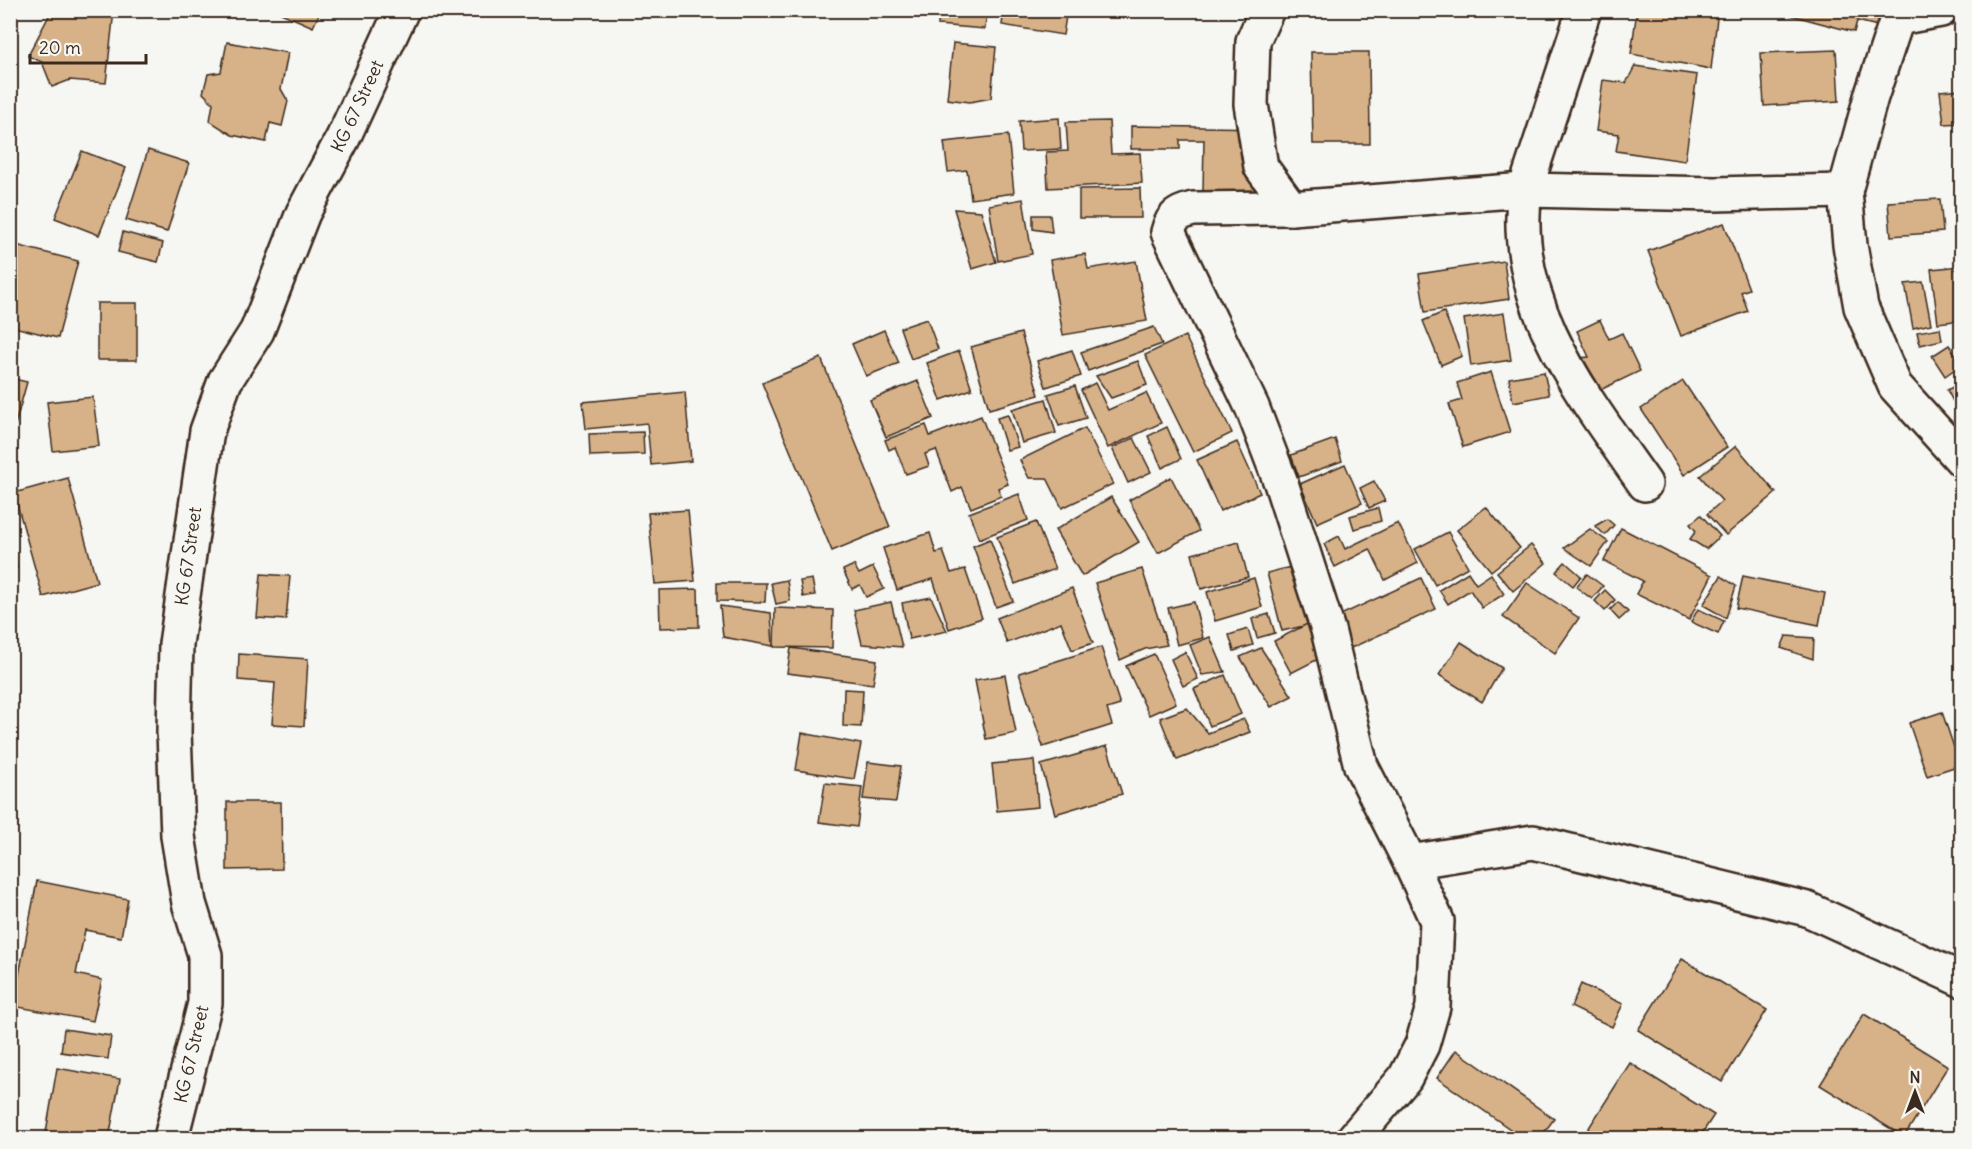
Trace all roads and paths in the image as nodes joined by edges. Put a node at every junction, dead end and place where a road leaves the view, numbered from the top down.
1 (402, 10) edge
2 (1267, 10) edge
3 (1584, 10) edge
4 (1941, 10) edge
5 (1899, 14) edge
6 (1525, 190) junction
7 (1845, 191) junction
8 (1292, 208) junction
9 (1962, 460) edge
10 (1645, 484) dead end
11 (1410, 862) junction
12 (1962, 980) edge
13 (171, 1138) edge
14 (1354, 1138) edge

1 - 13 street, KG 67 Street
2 - 8 street
3 - 6 street
4 - 5 street
5 - 7 street
6 - 7 street
6 - 8 street
6 - 10 street
7 - 9 street
8 - 11 street
11 - 12 street
11 - 14 street

